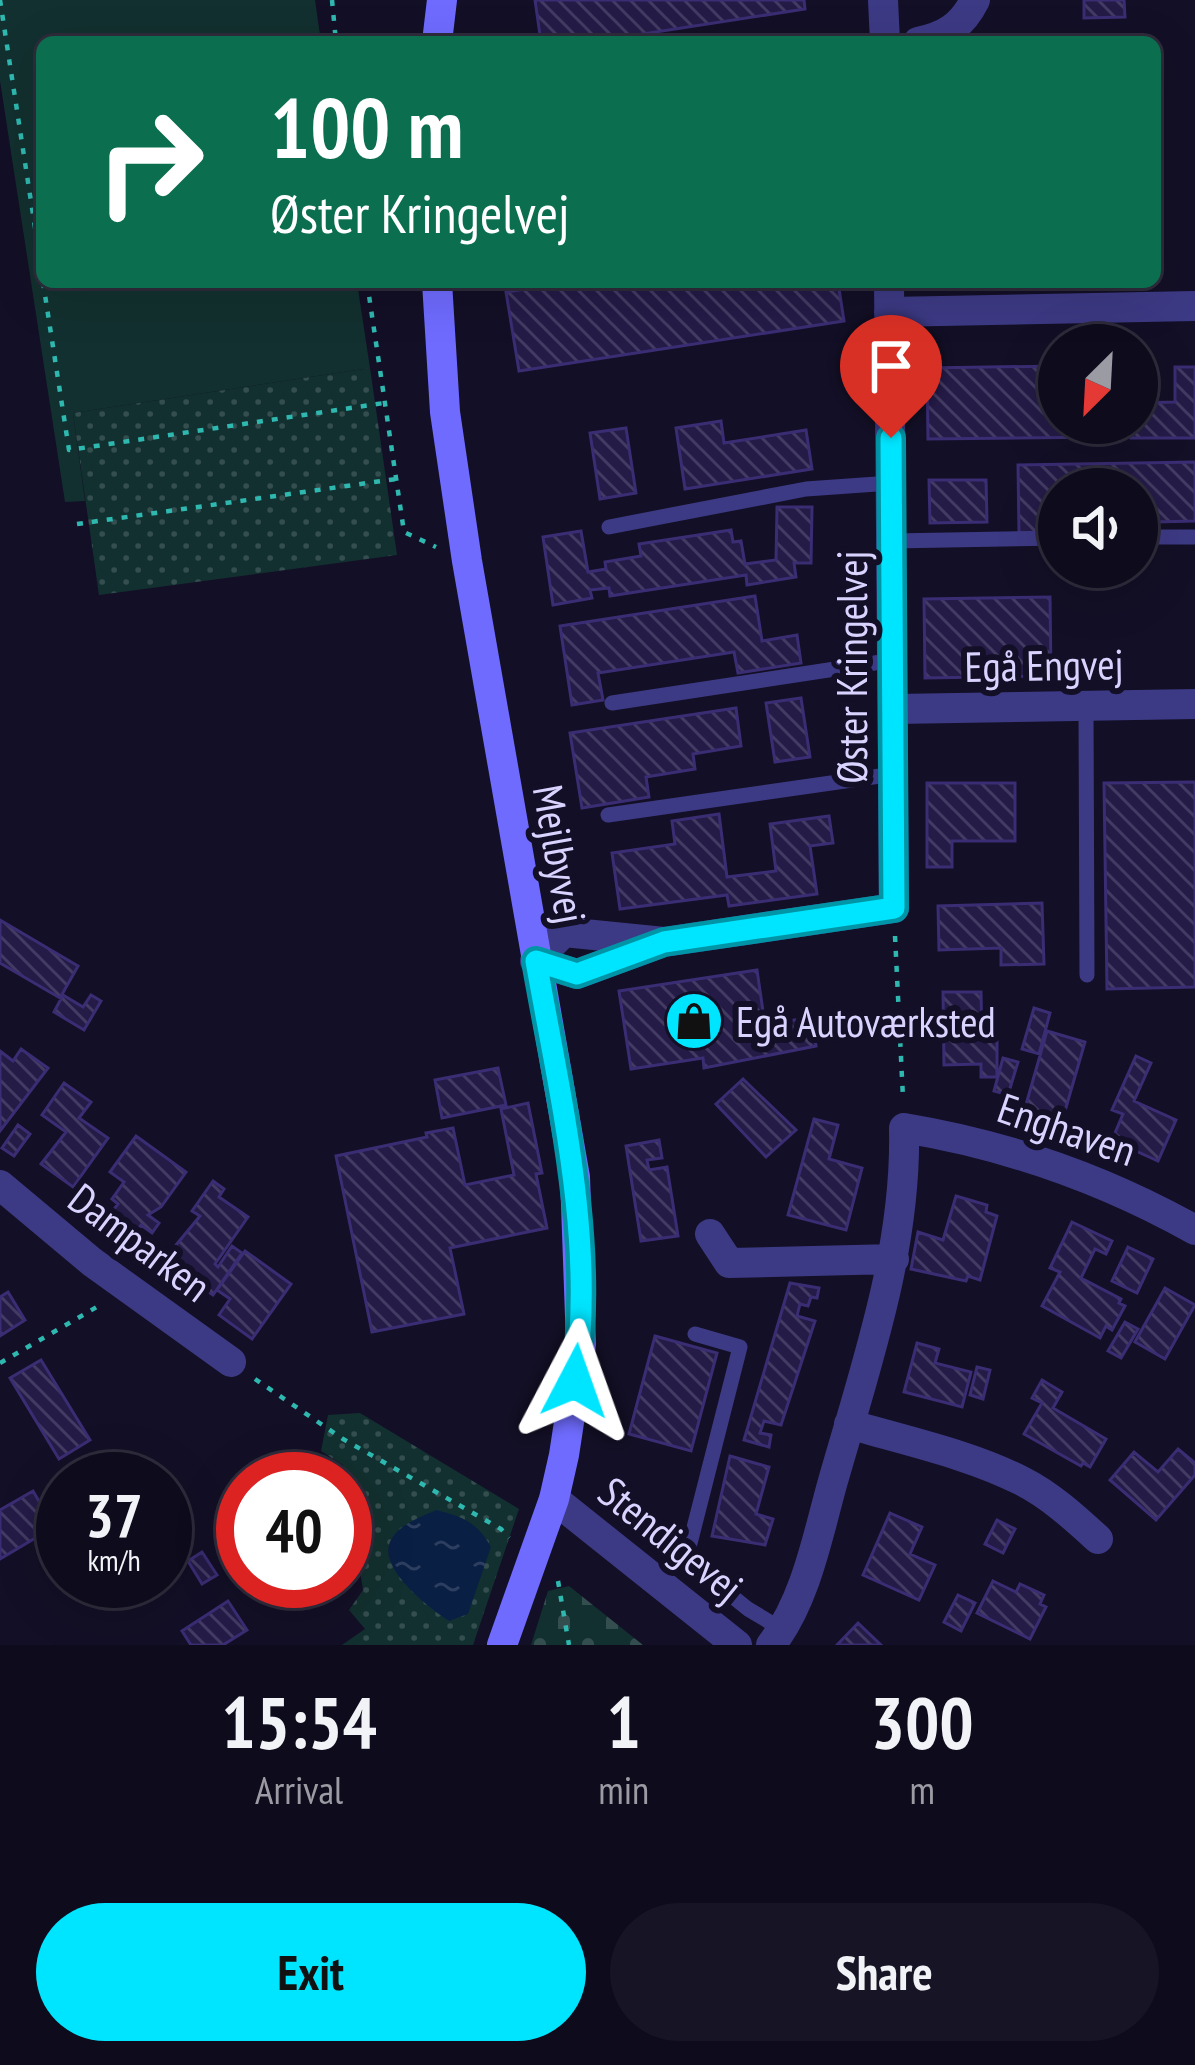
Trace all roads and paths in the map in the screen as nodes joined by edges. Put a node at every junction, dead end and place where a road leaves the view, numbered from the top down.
1 (0, 0) edge
2 (332, 0) edge
3 (442, 0) edge
4 (883, 0) edge
5 (975, 0) edge
6 (335, 36) edge
7 (438, 36) edge
8 (885, 36) edge
9 (942, 36) edge
10 (36, 234) edge
11 (45, 288) edge
12 (368, 288) edge
13 (437, 288) edge
14 (889, 297) edge
15 (1195, 306) edge
16 (384, 403) junction
17 (396, 478) junction
18 (891, 483) junction
19 (77, 524) dead end
20 (609, 526) dead end
21 (1195, 536) edge
22 (1158, 537) edge
23 (1038, 538) edge
24 (892, 541) junction
25 (467, 561) junction
26 (894, 659) junction
27 (612, 704) dead end
28 (1195, 704) edge
29 (1086, 706) junction
30 (895, 710) junction
31 (894, 774) junction
32 (608, 815) dead end
33 (894, 908) junction
34 (536, 961) junction
35 (1088, 975) dead end
36 (904, 1128) junction
37 (0, 1186) edge
38 (1195, 1230) edge
39 (710, 1234) dead end
40 (894, 1259) junction
41 (128, 1289) junction
42 (694, 1334) dead end
43 (230, 1362) joint
44 (0, 1363) edge
45 (849, 1424) junction
46 (554, 1499) junction
47 (1098, 1539) dead end
48 (532, 1561) junction
49 (777, 1637) edge
50 (502, 1645) edge
51 (569, 1645) edge
52 (736, 1645) edge

1 - 10 path
2 - 6 path
3 - 7 street
4 - 8 street
5 - 9 street
11 - 16 path
12 - 16 path
13 - 25 street, Mejlbyvej
14 - 15 street
14 - 18 street, Øster Kringelvej
16 - 17 path
17 - 19 path
17 - 25 path
18 - 20 lane
18 - 24 street, Øster Kringelvej
21 - 22 lane
23 - 24 lane
24 - 26 street, Øster Kringelvej
25 - 34 street, Mejlbyvej
26 - 27 lane
26 - 30 street, Øster Kringelvej
28 - 29 street, Egå Engvej
29 - 30 street, Egå Engvej
29 - 35 lane
30 - 31 street, Øster Kringelvej
31 - 32 lane
31 - 33 street, Øster Kringelvej
33 - 34 street
33 - 36 path
34 - 46 street, Mejlbyvej
36 - 38 street, Enghaven
36 - 40 street
37 - 41 street, Damparken
39 - 40 street
40 - 45 street
41 - 43 street, Damparken
41 - 44 path
42 - 49 lane
43 - 48 path
45 - 47 street
45 - 49 street
46 - 48 street, Mejlbyvej
46 - 52 street, Stendigevej
48 - 50 street, Mejlbyvej
48 - 51 path

